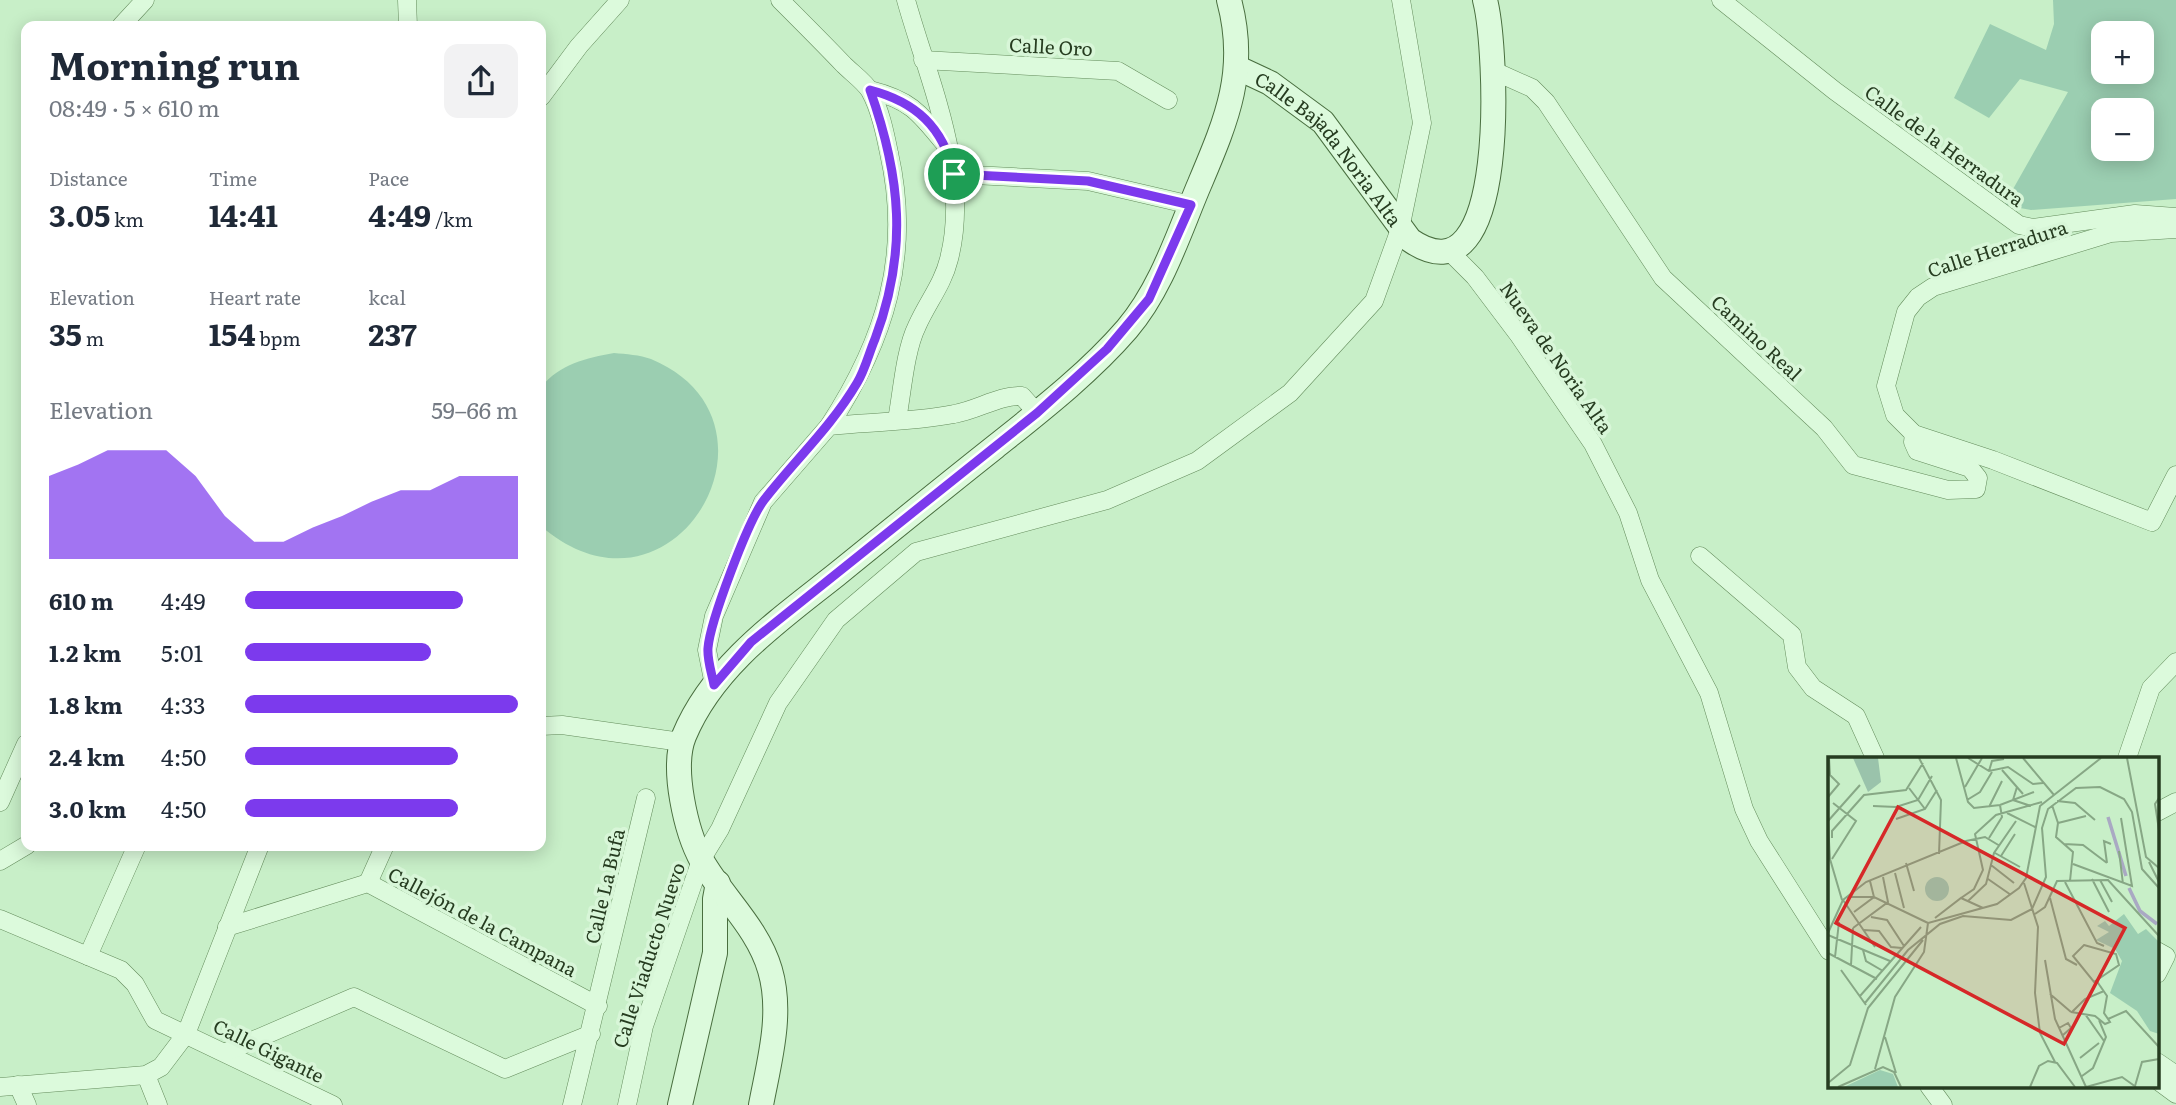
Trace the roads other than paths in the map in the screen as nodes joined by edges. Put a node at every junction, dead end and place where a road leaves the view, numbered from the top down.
1 (145, 0) edge
2 (407, 0) edge
3 (620, 0) edge
4 (780, 0) edge
5 (906, 0) edge
6 (1230, 0) edge
7 (1401, 0) edge
8 (1485, 0) edge
9 (1721, 0) edge
10 (126, 21) edge
11 (408, 21) edge
12 (923, 60) junction
13 (1238, 68) junction
14 (1494, 71) junction
15 (546, 90) edge
16 (870, 90) junction
17 (1168, 100) dead end
18 (947, 146) junction
19 (954, 174) junction
20 (1191, 205) junction
21 (2176, 217) edge
22 (1400, 229) junction
23 (2176, 229) edge
24 (1449, 251) junction
25 (1037, 413) junction
26 (897, 420) junction
27 (829, 426) junction
28 (1914, 434) junction
29 (2176, 475) edge
30 (2168, 509) edge
31 (1700, 556) dead end
32 (2176, 662) edge
33 (714, 685) junction
34 (546, 726) edge
35 (681, 742) junction
36 (21, 755) edge
37 (1875, 757) edge
38 (2127, 757) edge
39 (646, 798) dead end
40 (0, 802) edge
41 (2176, 802) edge
42 (2158, 811) edge
43 (21, 849) edge
44 (134, 851) edge
45 (258, 851) edge
46 (382, 851) edge
47 (701, 860) junction
48 (0, 861) edge
49 (368, 883) junction
50 (718, 883) junction
51 (0, 919) edge
52 (227, 927) junction
53 (1828, 949) edge
54 (2158, 952) edge
55 (89, 956) junction
56 (2158, 972) edge
57 (598, 1006) junction
58 (186, 1034) junction
59 (591, 1034) junction
60 (226, 1052) junction
61 (2158, 1063) edge
62 (146, 1075) junction
63 (2176, 1075) edge
64 (2158, 1081) edge
65 (18, 1085) junction
66 (0, 1087) edge
67 (1930, 1088) edge
68 (2176, 1094) edge
69 (27, 1105) edge
70 (158, 1105) edge
71 (333, 1105) edge
72 (572, 1105) edge
73 (627, 1105) edge
74 (680, 1105) edge
75 (761, 1105) edge
76 (1943, 1105) edge

1 - 10 street
2 - 11 street
3 - 15 street
4 - 16 street
5 - 12 street
6 - 13 street
7 - 22 street, Calle Viaducto Nuevo
8 - 14 street
9 - 21 street, Calle de la Herradura
12 - 17 street, Calle Oro
12 - 18 street
13 - 20 street
13 - 22 street, Calle Bajada Noria Alta
14 - 24 street
14 - 28 street, Camino Real
16 - 18 street
16 - 27 street
18 - 19 street
19 - 20 street
19 - 26 street
20 - 25 street
22 - 24 street, Calle Bajada Noria Alta
22 - 47 street, Calle Viaducto Nuevo
23 - 28 street, Calle Herradura
24 - 53 street, Nueva de Noria Alta
25 - 26 street
25 - 33 street
26 - 27 street
27 - 33 street
28 - 30 street
29 - 30 street
31 - 37 street
32 - 38 street
33 - 35 street
34 - 35 street
35 - 47 street
36 - 40 street
39 - 57 street, Calle La Bufa
41 - 42 street
43 - 48 street
44 - 55 street
45 - 52 street
46 - 49 street
47 - 50 street
47 - 73 street, Calle Viaducto Nuevo
49 - 52 street, Callejón de la Campana
49 - 57 street, Callejón de la Campana
50 - 74 street
50 - 75 street
51 - 55 street, Calle Gigante
52 - 58 street
54 - 56 street
55 - 58 street, Calle Gigante
57 - 59 street, Calle La Bufa
58 - 60 street, Calle Gigante
58 - 62 street
59 - 60 street
59 - 72 street, Calle La Bufa
60 - 71 street, Calle Gigante
61 - 63 street
62 - 65 street
62 - 70 street
64 - 68 street
65 - 66 street
65 - 69 street
67 - 76 street

